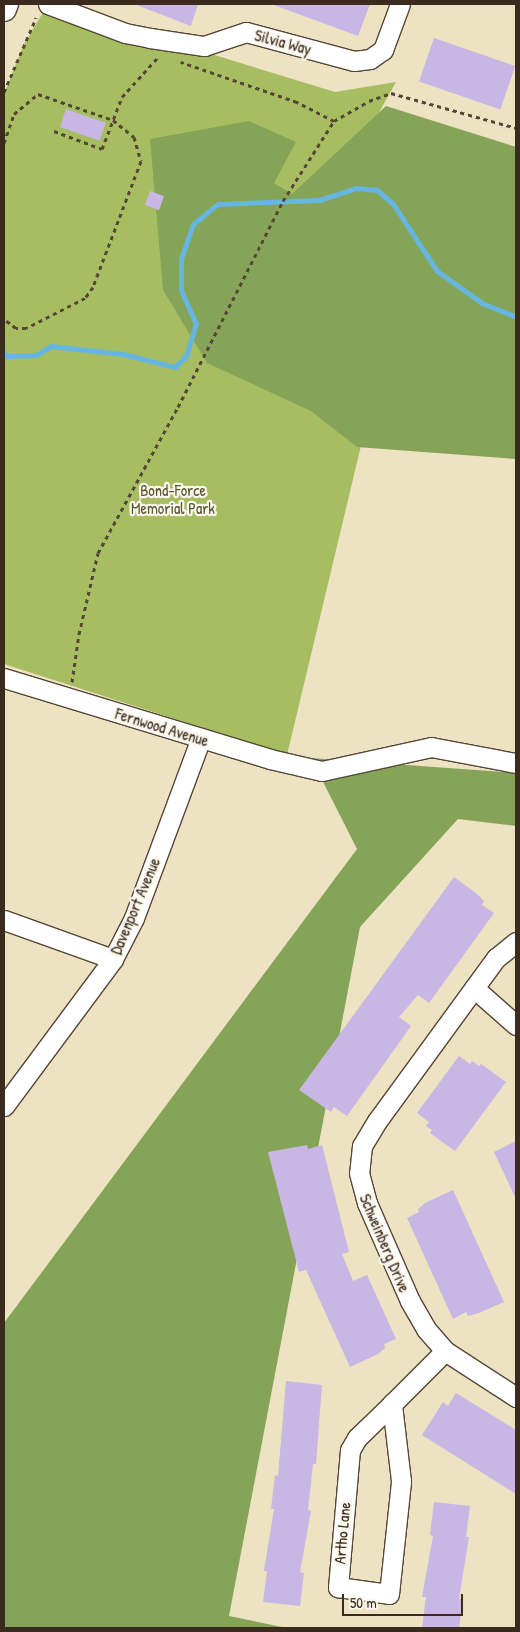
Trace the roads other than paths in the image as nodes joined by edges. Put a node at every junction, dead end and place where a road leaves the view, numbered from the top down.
1 (6, 4) edge
2 (48, 4) edge
3 (400, 4) edge
4 (4, 9) edge
5 (4, 678) edge
6 (201, 738) junction
7 (516, 763) edge
8 (4, 920) edge
9 (516, 942) edge
10 (113, 959) junction
11 (474, 988) junction
12 (516, 1025) edge
13 (4, 1106) edge
14 (445, 1351) junction
15 (516, 1397) edge
16 (392, 1404) junction

1 - 4 main road
2 - 3 street, Silvia Way
5 - 6 street, Fernwood Avenue
6 - 7 street, Fernwood Avenue
6 - 10 street, Davenport Avenue
8 - 10 street
9 - 11 street, Schweinberg Drive
10 - 13 street, Davenport Avenue
11 - 12 street
11 - 14 street, Schweinberg Drive
14 - 15 street, Schweinberg Drive
14 - 16 street, Artho Lane
16 - 16 street, Artho Lane

